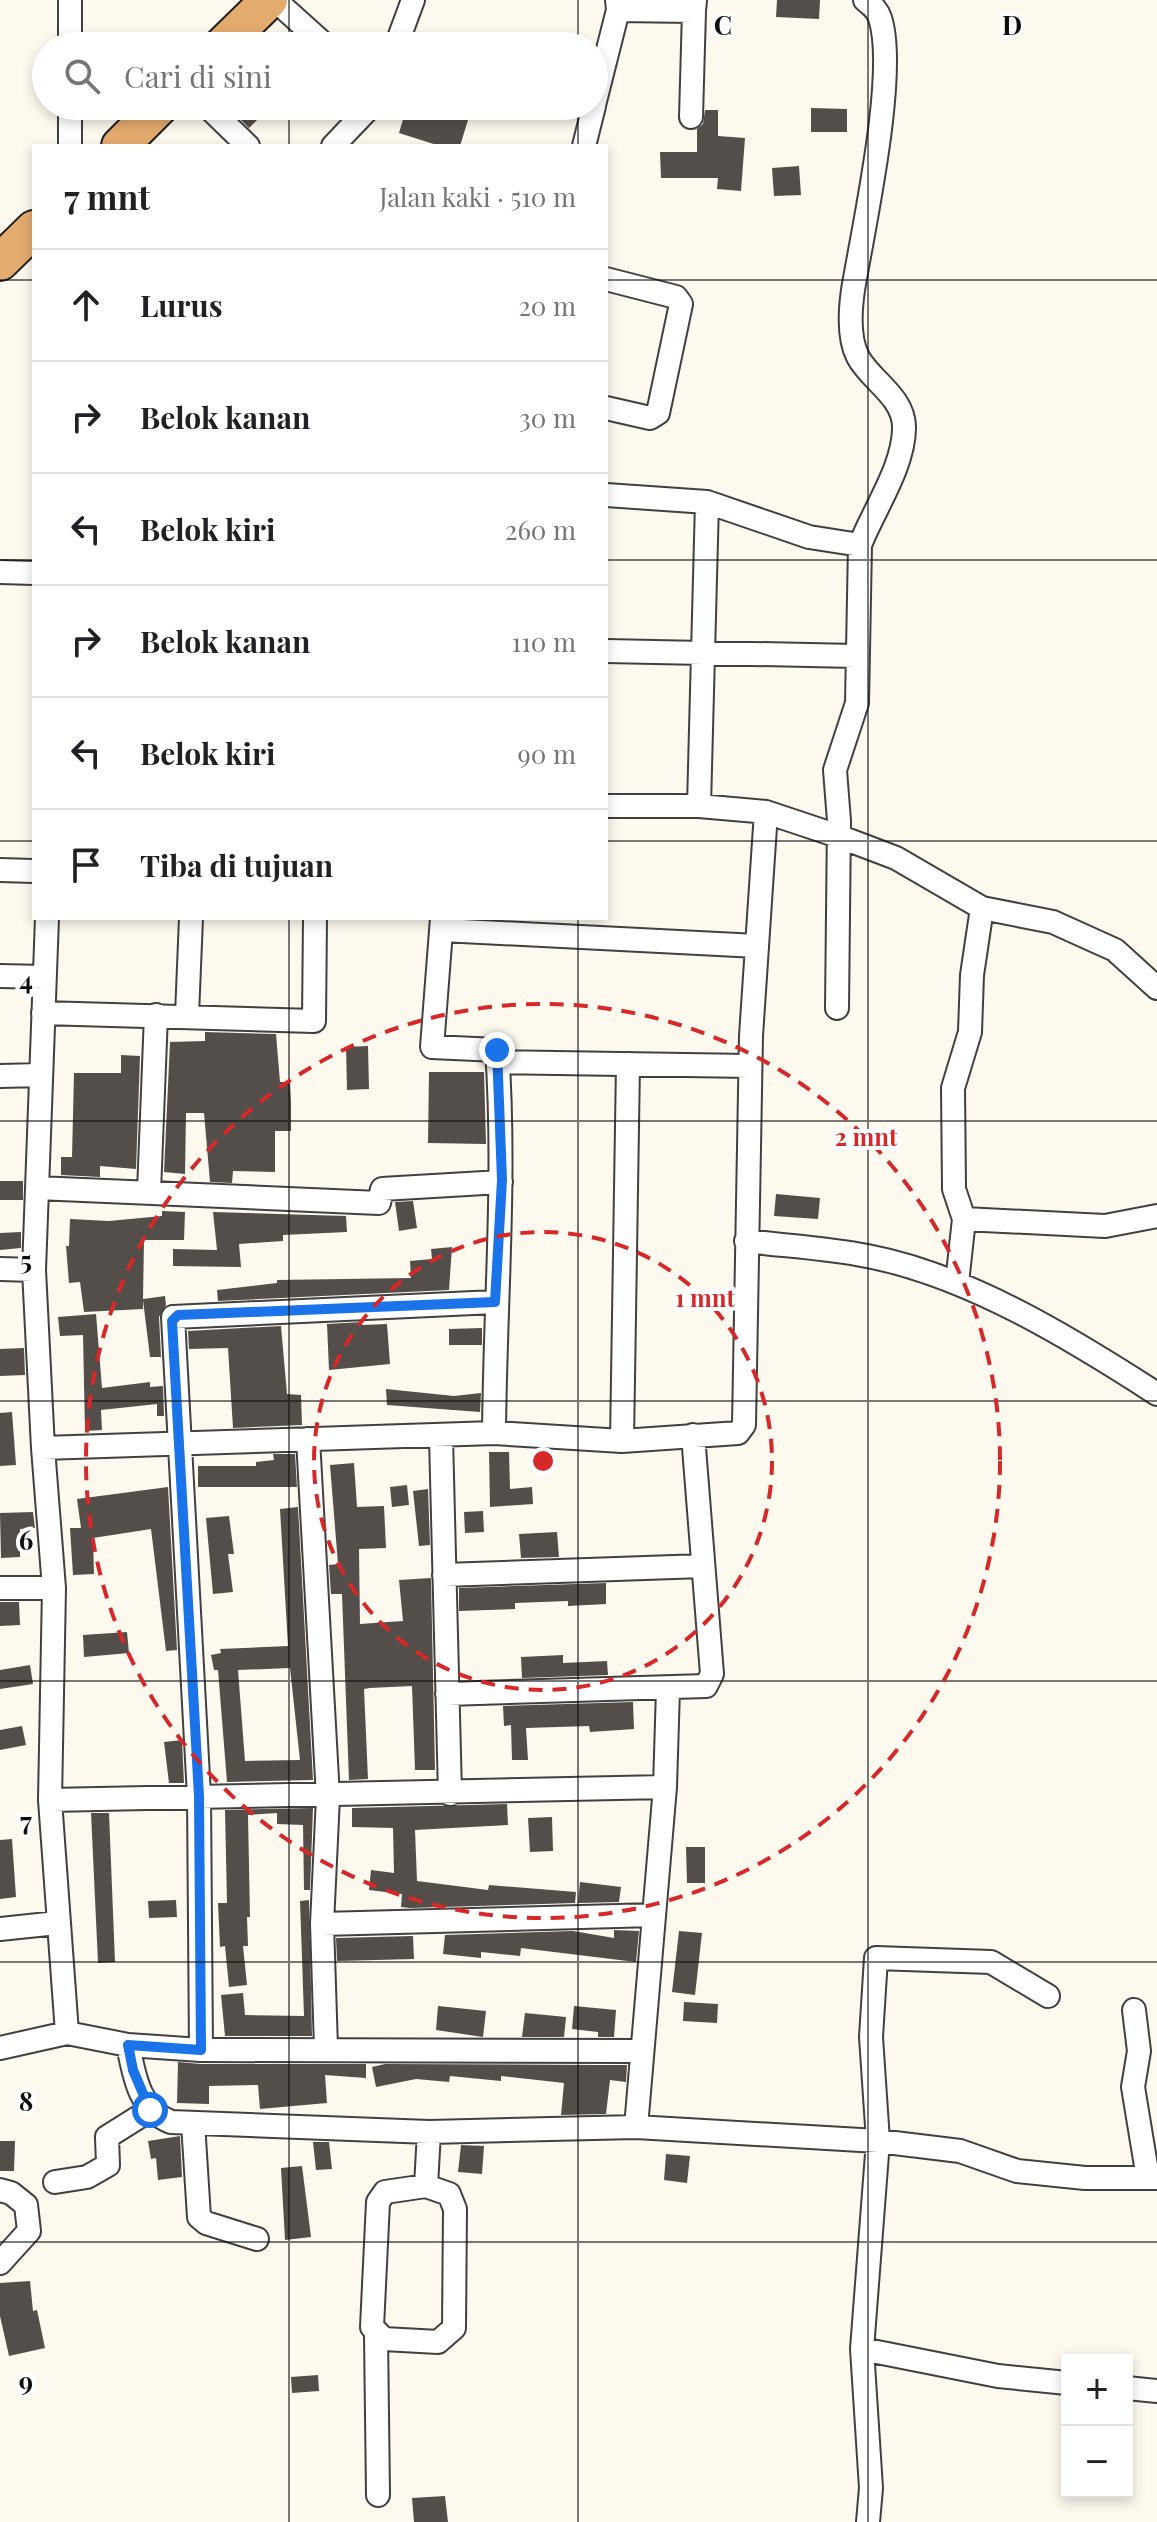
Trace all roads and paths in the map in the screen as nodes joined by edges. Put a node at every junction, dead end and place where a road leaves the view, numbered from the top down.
1 (70, 0) edge
2 (269, 0) edge
3 (275, 0) edge
4 (413, 0) edge
5 (865, 0) edge
6 (618, 5) edge
7 (694, 6) edge
8 (70, 32) edge
9 (236, 32) edge
10 (310, 32) edge
11 (401, 32) edge
12 (608, 47) edge
13 (691, 117) dead end
14 (70, 120) edge
15 (146, 120) edge
16 (221, 120) edge
17 (360, 120) edge
18 (590, 120) edge
19 (341, 143) edge
20 (70, 144) edge
21 (122, 144) edge
22 (246, 144) edge
23 (584, 144) edge
24 (32, 231) edge
25 (0, 262) edge
26 (608, 280) edge
27 (608, 408) edge
28 (608, 495) edge
29 (707, 502) junction
30 (860, 545) junction
31 (0, 572) edge
32 (32, 573) edge
33 (608, 651) edge
34 (704, 655) junction
35 (856, 656) junction
36 (608, 806) edge
37 (699, 806) junction
38 (766, 812) junction
39 (838, 836) junction
40 (0, 870) edge
41 (32, 871) edge
42 (982, 908) junction
43 (47, 920) edge
44 (191, 920) edge
45 (315, 920) edge
46 (442, 924) edge
47 (757, 946) junction
48 (0, 976) edge
49 (44, 977) junction
50 (1157, 988) edge
51 (837, 1008) dead end
52 (43, 1013) junction
53 (156, 1015) junction
54 (187, 1015) junction
55 (498, 1062) junction
56 (628, 1064) junction
57 (750, 1066) junction
58 (41, 1075) junction
59 (0, 1076) edge
60 (501, 1182) junction
61 (37, 1188) junction
62 (149, 1192) junction
63 (1157, 1216) edge
64 (964, 1219) junction
65 (746, 1241) junction
66 (0, 1269) edge
67 (34, 1270) junction
68 (957, 1283) junction
69 (495, 1302) junction
70 (1157, 1394) edge
71 (494, 1433) junction
72 (693, 1435) junction
73 (441, 1437) junction
74 (308, 1439) junction
75 (622, 1441) junction
76 (178, 1444) junction
77 (43, 1448) junction
78 (703, 1566) junction
79 (444, 1575) junction
80 (0, 1588) edge
81 (54, 1588) junction
82 (668, 1689) junction
83 (447, 1694) junction
84 (665, 1787) junction
85 (450, 1794) junction
86 (199, 1796) junction
87 (328, 1797) junction
88 (50, 1800) junction
89 (654, 1915) junction
90 (0, 1917) edge
91 (57, 1917) junction
92 (322, 1924) junction
93 (0, 1929) edge
94 (1048, 1996) dead end
95 (1134, 2010) dead end
96 (67, 2033) junction
97 (128, 2045) junction
98 (0, 2048) edge
99 (326, 2048) junction
100 (201, 2050) junction
101 (641, 2051) junction
102 (150, 2110) junction
103 (193, 2123) junction
104 (636, 2127) junction
105 (429, 2132) junction
106 (878, 2141) junction
107 (1152, 2178) edge
108 (55, 2182) dead end
109 (426, 2186) junction
110 (0, 2190) edge
111 (257, 2239) dead end
112 (0, 2263) edge
113 (376, 2335) junction
114 (862, 2349) junction
115 (1061, 2382) edge
116 (1133, 2389) edge
117 (1157, 2391) edge
118 (378, 2495) dead end
119 (868, 2522) edge

1 - 8 street
2 - 9 highway
3 - 10 street
4 - 11 street
5 - 30 street
6 - 7 street
6 - 12 street
7 - 13 street
14 - 20 street
15 - 21 highway
16 - 22 street
17 - 19 street
18 - 23 street
24 - 25 highway
26 - 27 street
28 - 29 street
29 - 30 street
29 - 34 street
30 - 35 street
31 - 32 street
33 - 34 street
34 - 35 street
34 - 37 street
35 - 39 street
36 - 37 street
37 - 38 street
38 - 39 street
38 - 47 street
39 - 42 street
39 - 51 street
40 - 41 street
42 - 50 street
42 - 64 street
43 - 49 street
44 - 54 street
45 - 54 street
46 - 47 street
46 - 55 street
47 - 57 street
48 - 49 street
49 - 52 street
52 - 53 street
52 - 58 street
53 - 54 street
53 - 62 street
55 - 56 street
55 - 60 street
56 - 57 street
56 - 75 street
57 - 65 street
58 - 59 street
58 - 61 street
60 - 62 street
60 - 69 street
61 - 62 street
61 - 67 street
63 - 64 street
64 - 68 street
65 - 68 street
65 - 72 street
66 - 67 street
67 - 77 street
68 - 70 street
69 - 71 street
69 - 76 street
71 - 73 street
71 - 75 street
72 - 75 street
72 - 78 street
73 - 74 street
73 - 79 street
74 - 76 street
74 - 87 street
76 - 77 street
76 - 86 street
77 - 81 street
78 - 79 street
78 - 82 street
79 - 83 street
80 - 81 street
81 - 88 street
82 - 83 street
82 - 84 street
83 - 85 street
84 - 85 street
84 - 89 street
85 - 87 street
86 - 87 street
86 - 88 street
86 - 100 street
87 - 92 street
88 - 91 street
89 - 92 street
89 - 101 street
90 - 91 street
91 - 93 street
91 - 96 street
92 - 99 street
94 - 106 street
95 - 107 street
96 - 97 street
96 - 98 street
97 - 100 street
97 - 102 street
99 - 100 street
99 - 101 street
101 - 104 street
102 - 103 street
102 - 108 street
103 - 105 street
103 - 111 street
104 - 105 street
104 - 106 street
105 - 109 street
106 - 107 street
106 - 114 street
109 - 113 street
109 - 113 street
110 - 112 street
113 - 118 street
114 - 115 street
114 - 119 street
116 - 117 street

